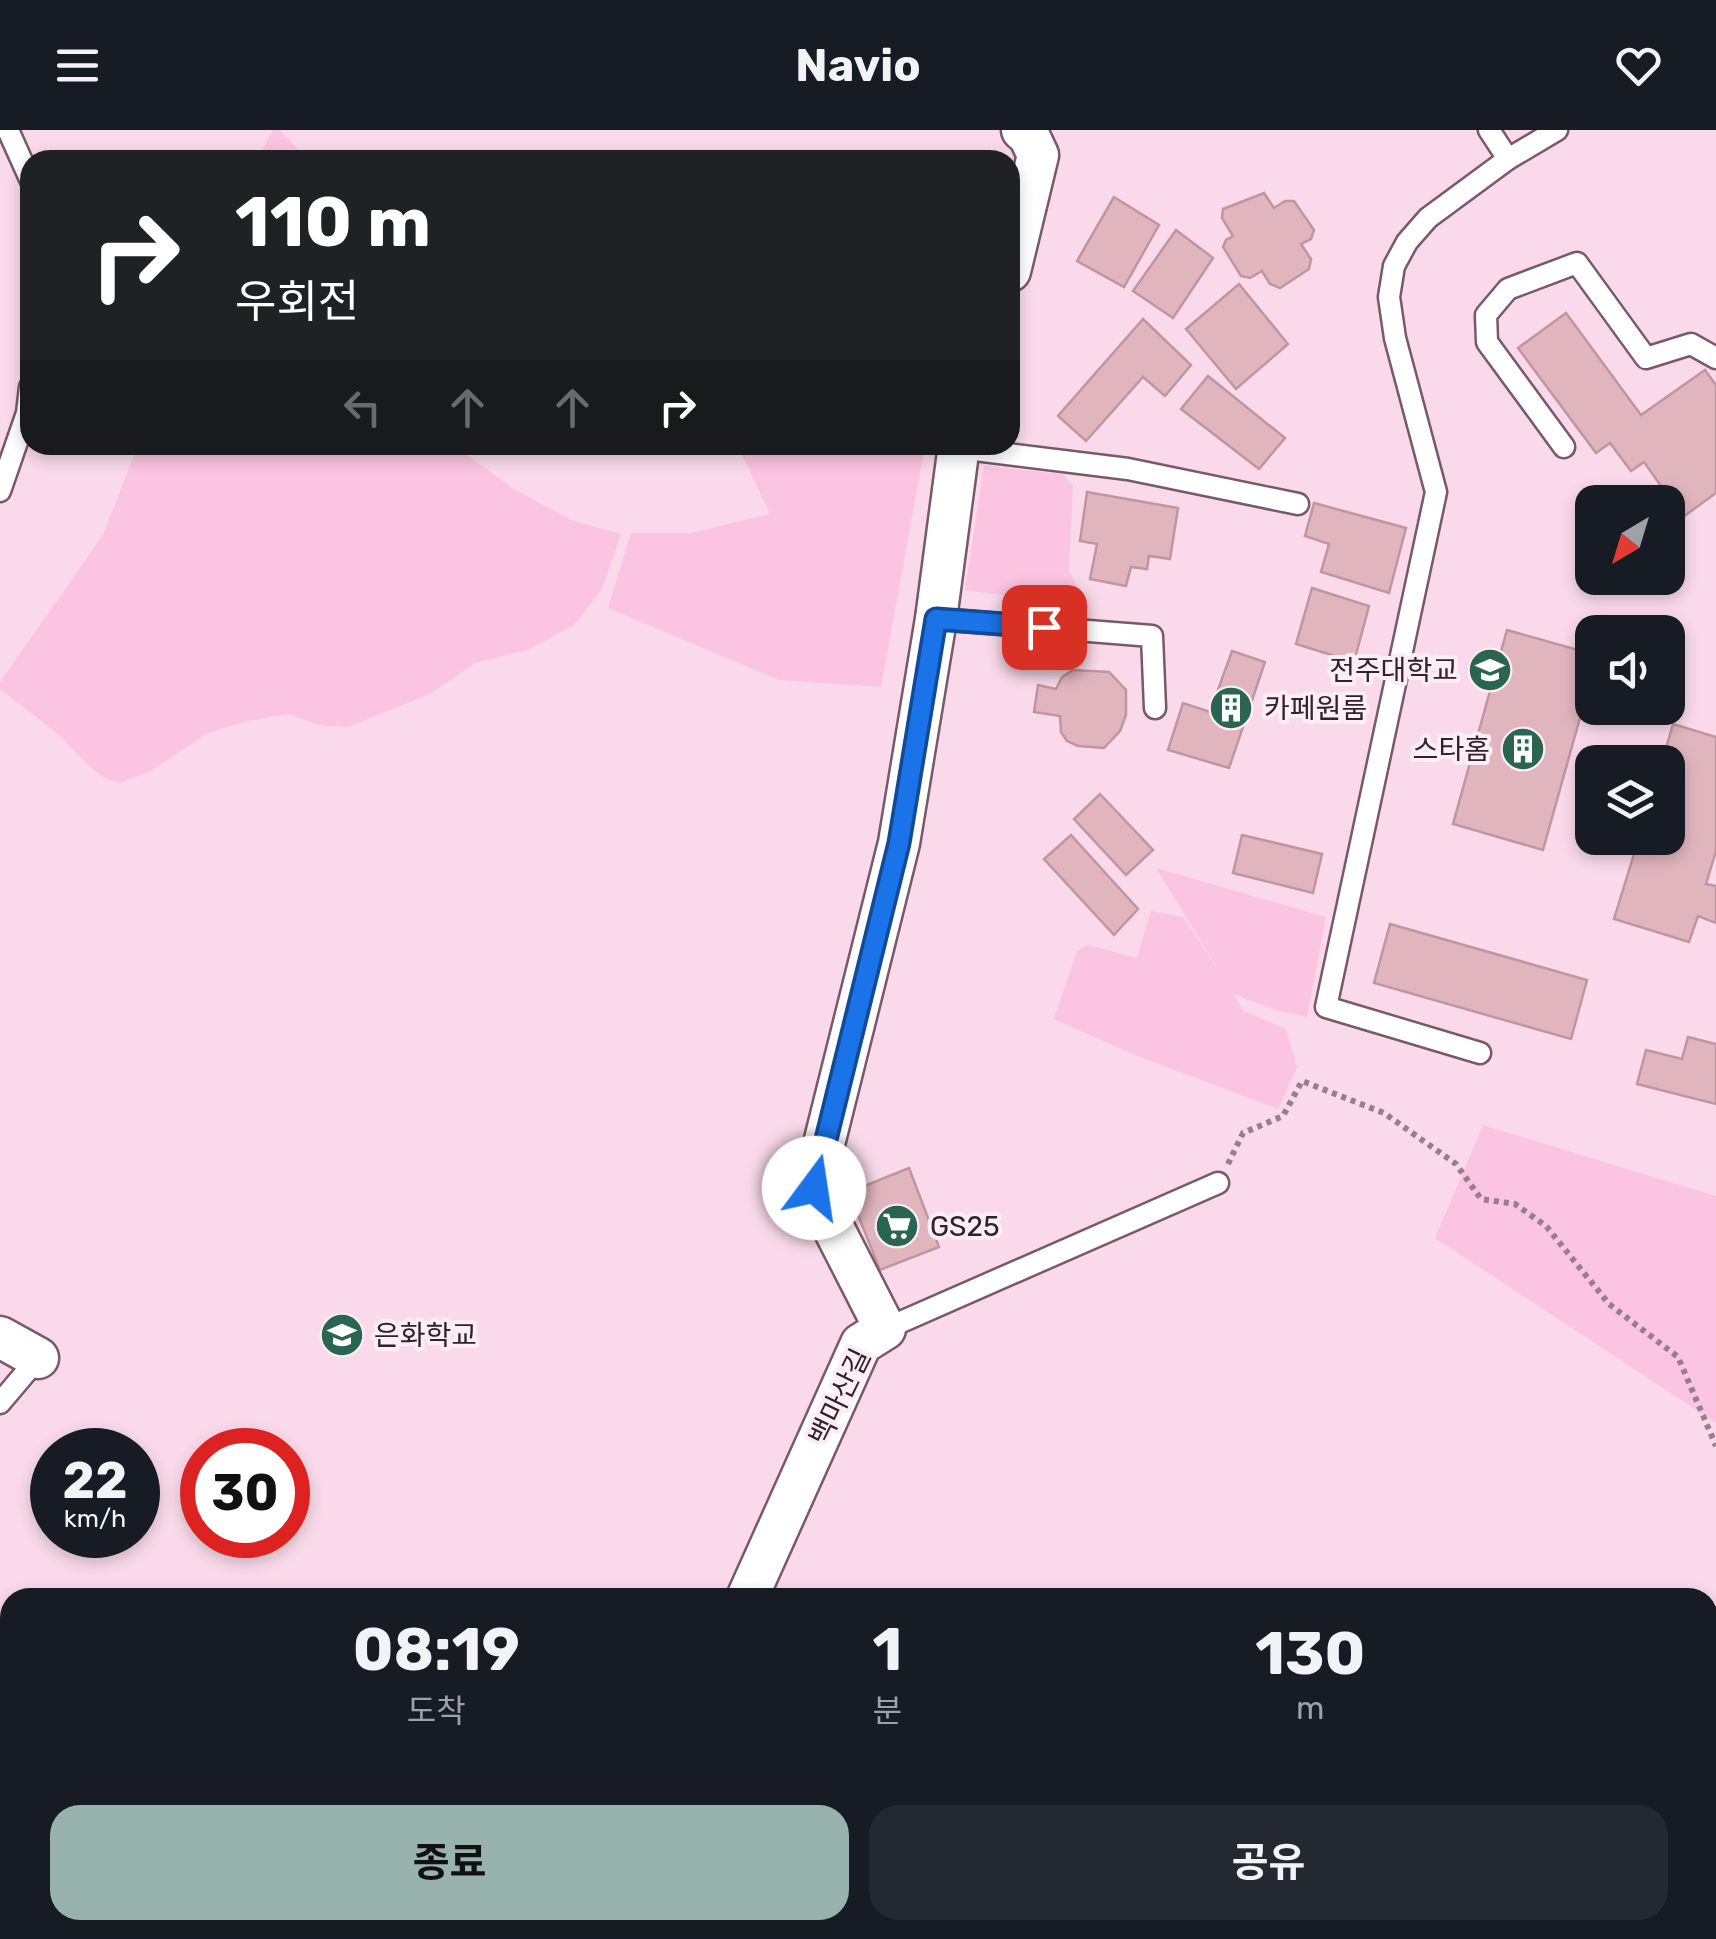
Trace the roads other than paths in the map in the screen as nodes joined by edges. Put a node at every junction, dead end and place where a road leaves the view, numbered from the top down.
1 (8, 130) edge
2 (1022, 130) edge
3 (1489, 130) edge
4 (1557, 130) edge
5 (20, 157) edge
6 (1508, 159) junction
7 (1020, 230) edge
8 (1716, 358) edge
9 (20, 433) edge
10 (1564, 447) dead end
11 (1020, 454) edge
12 (958, 455) edge
13 (0, 492) edge
14 (1298, 504) dead end
15 (936, 619) junction
16 (1155, 708) dead end
17 (1480, 1053) dead end
18 (1218, 1182) road end
19 (885, 1329) junction
20 (0, 1337) edge
21 (38, 1358) joint
22 (0, 1404) edge
23 (752, 1588) edge

1 - 5 lane
2 - 7 street
3 - 6 lane
4 - 6 lane
6 - 17 lane
8 - 10 lane
9 - 13 lane
11 - 14 lane
12 - 15 street, 백마산길
15 - 16 lane
15 - 19 street, 백마산길
18 - 19 lane
19 - 23 street, 백마산길
20 - 21 street
21 - 22 lane

